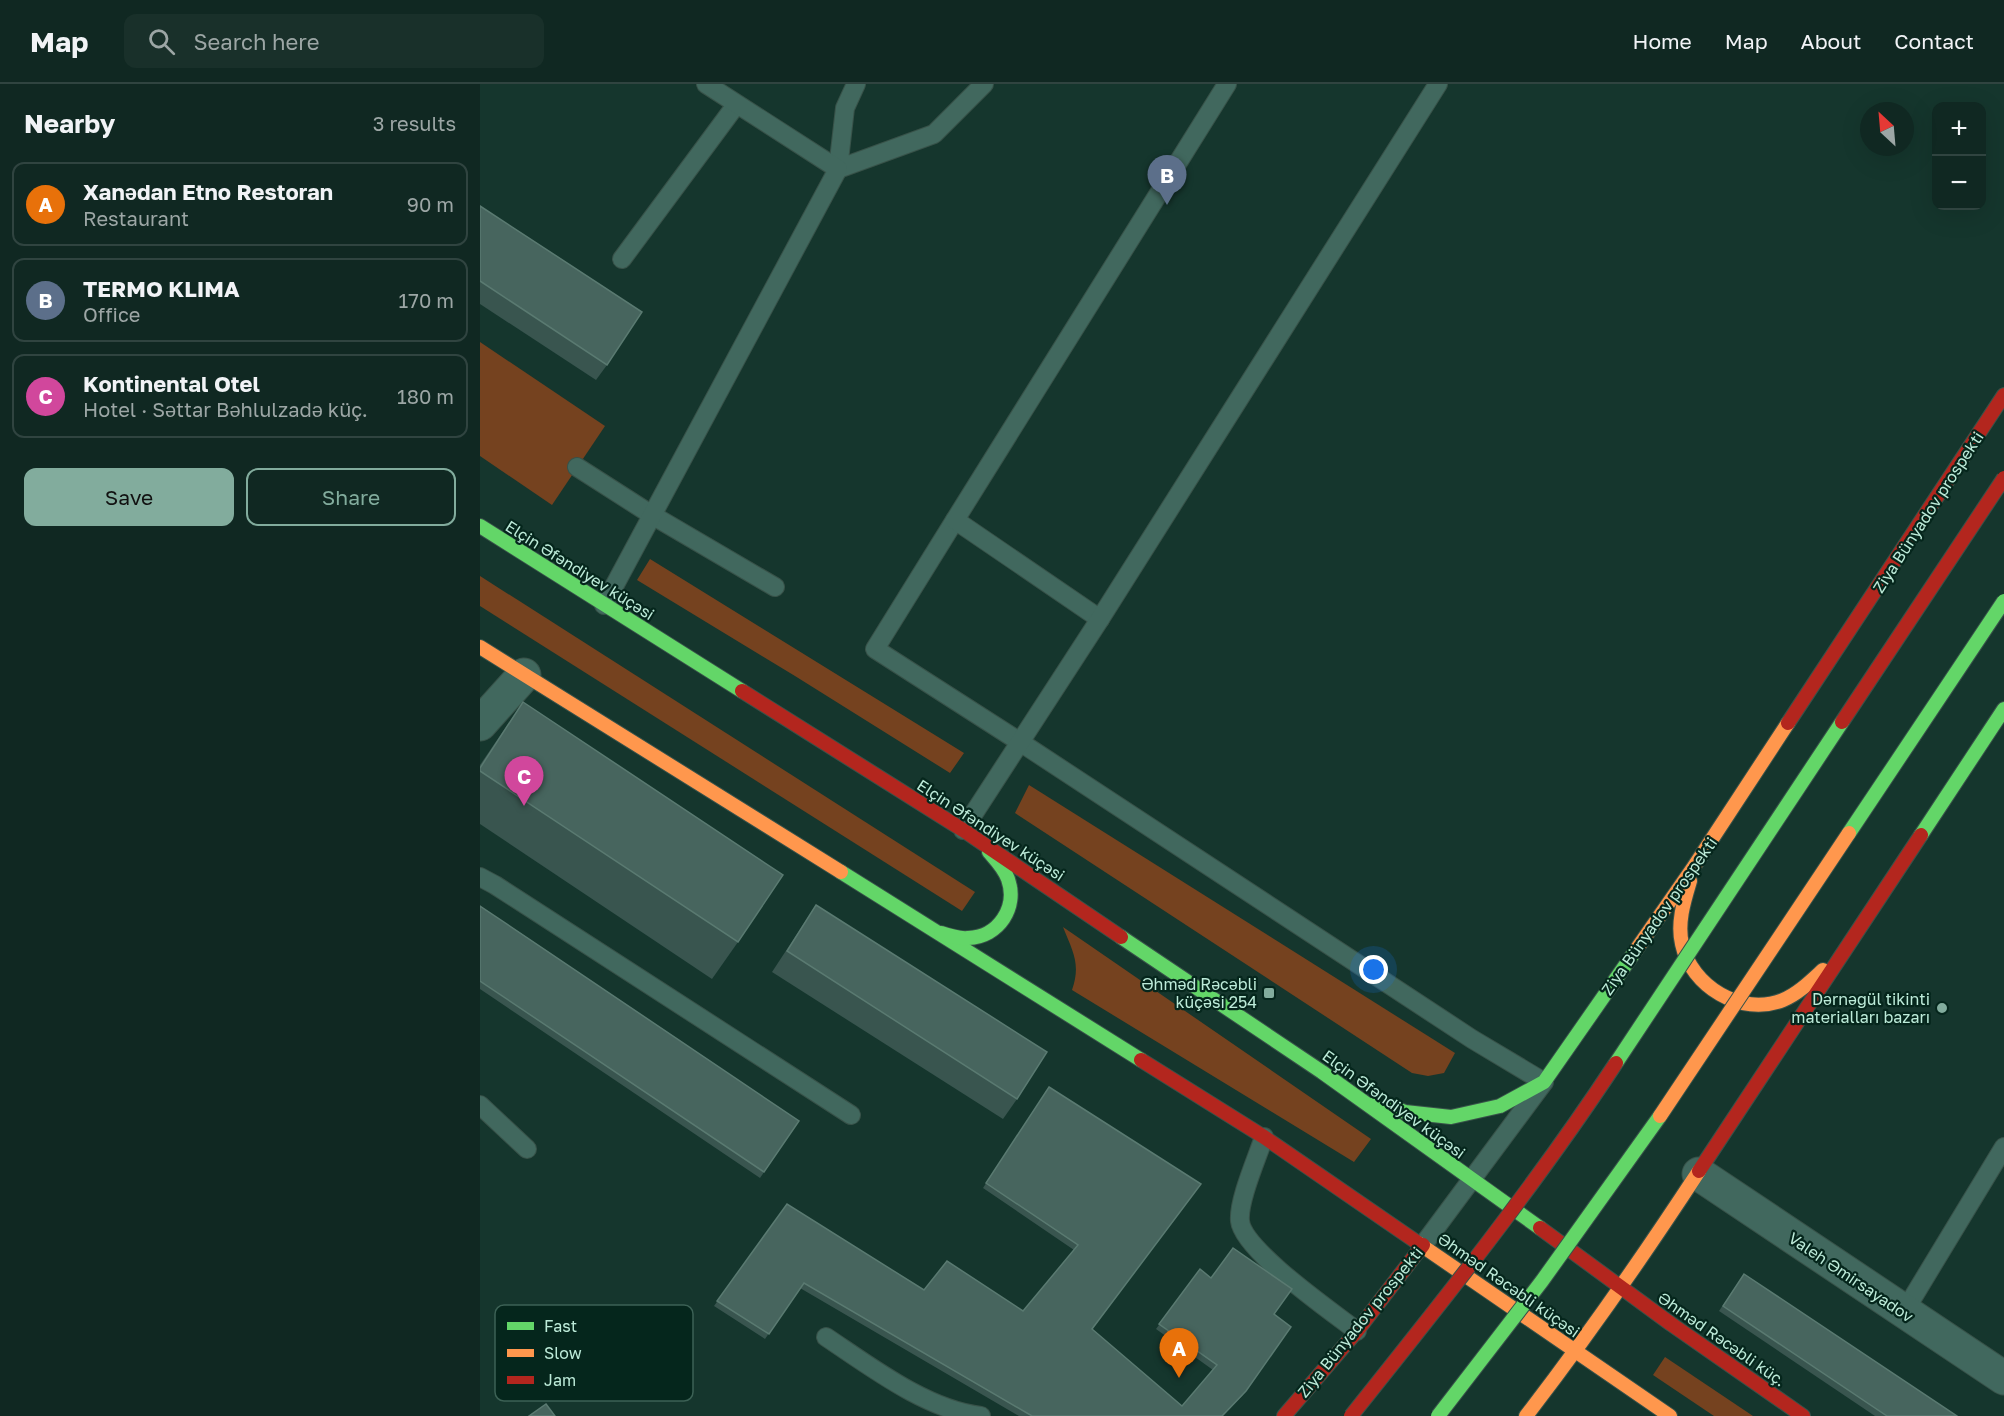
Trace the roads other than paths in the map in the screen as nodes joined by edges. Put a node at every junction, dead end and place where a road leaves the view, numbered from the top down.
1 (706, 84) edge
2 (856, 84) edge
3 (984, 84) edge
4 (1227, 84) edge
5 (1438, 84) edge
6 (736, 105) junction
7 (838, 169) junction
8 (622, 259) dead end
9 (2004, 395) edge
10 (578, 467) dead end
11 (2004, 478) edge
12 (652, 515) junction
13 (955, 520) junction
14 (480, 526) edge
15 (775, 587) dead end
16 (2004, 601) edge
17 (604, 605) junction
18 (1100, 619) junction
19 (480, 647) edge
20 (524, 675) junction
21 (2004, 709) edge
22 (480, 724) edge
23 (1020, 742) junction
24 (963, 830) junction
25 (1694, 867) junction
26 (480, 877) edge
27 (938, 932) junction
28 (1846, 950) junction
29 (1322, 1072) junction
30 (1544, 1082) junction
31 (480, 1105) edge
32 (851, 1115) dead end
33 (1264, 1137) junction
34 (2004, 1147) edge
35 (527, 1149) dead end
36 (1699, 1174) junction
37 (1472, 1180) junction
38 (1423, 1245) junction
39 (1622, 1287) junction
40 (1904, 1312) junction
41 (1357, 1331) junction
42 (826, 1337) dead end
43 (1576, 1351) junction
44 (2004, 1378) edge
45 (981, 1416) edge
46 (1284, 1416) edge
47 (1351, 1416) edge
48 (1438, 1416) edge
49 (1526, 1416) edge
50 (1670, 1416) edge
51 (1803, 1416) edge

1 - 6 lane
2 - 7 lane
3 - 7 lane
4 - 13 lane
5 - 18 lane
6 - 7 lane
6 - 8 lane
7 - 12 lane
9 - 25 main road, Ziya Bünyadov prospekti
10 - 12 lane
11 - 47 main road, bridge
12 - 15 lane
12 - 17 lane
13 - 18 lane
13 - 23 lane
14 - 17 main road, Elçin Əfəndiyev küçəsi
16 - 48 main road, bridge
17 - 24 main road, Elçin Əfəndiyev küçəsi
18 - 23 lane
19 - 20 main road
20 - 22 street
20 - 27 main road
21 - 28 main road
23 - 24 lane
23 - 30 lane
24 - 27 main road
24 - 29 main road, Elçin Əfəndiyev küçəsi
25 - 28 main road
25 - 30 main road, Ziya Bünyadov prospekti
26 - 32 lane
27 - 33 main road
28 - 36 main road
29 - 30 main road
29 - 37 main road, Elçin Əfəndiyev küçəsi
30 - 37 lane, Ziya Bünyadov prospekti
31 - 35 lane
33 - 38 main road
33 - 41 lane
34 - 40 lane
36 - 39 main road
36 - 40 street, Valeh Əmirsayadov
37 - 38 lane, Ziya Bünyadov prospekti
37 - 39 main road
38 - 41 main road, Ziya Bünyadov prospekti
38 - 43 main road, Əhməd Rəcəbli küçəsi
39 - 43 main road
39 - 51 main road, Əhməd Rəcəbli küç.
40 - 44 street, Valeh Əmirsayadov
41 - 46 main road, Ziya Bünyadov prospekti
42 - 45 lane
43 - 49 main road
43 - 50 main road

